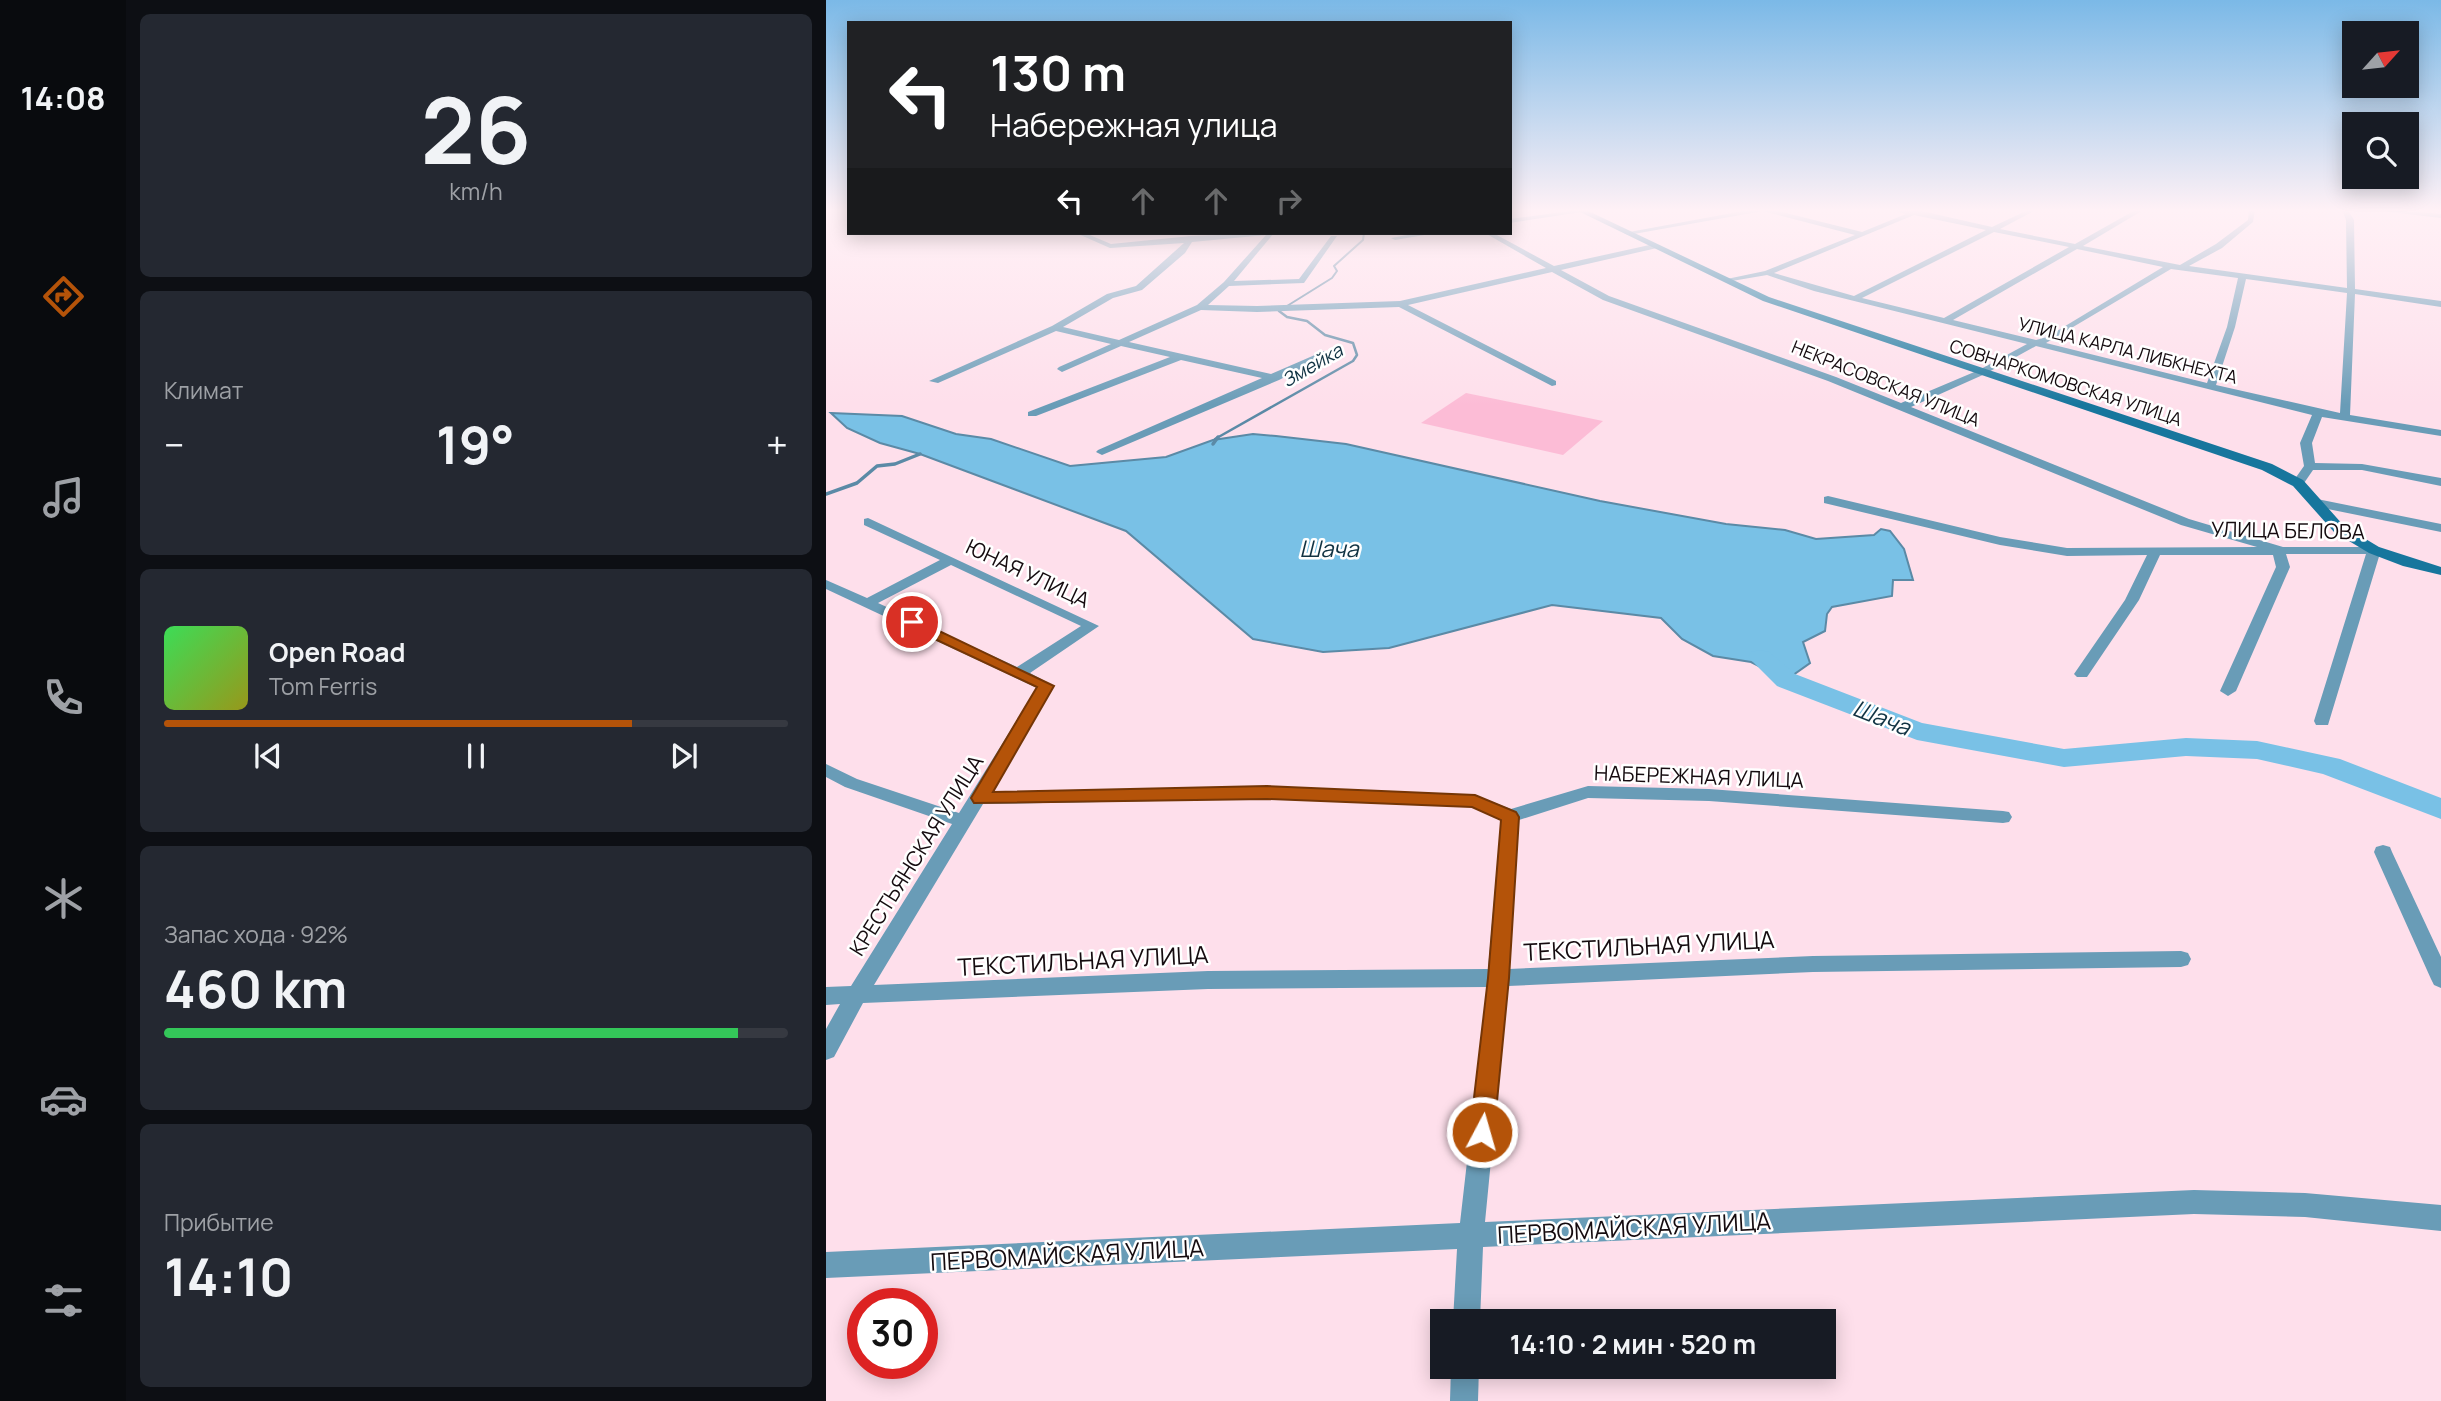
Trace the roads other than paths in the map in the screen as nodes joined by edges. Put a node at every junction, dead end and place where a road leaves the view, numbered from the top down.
1 (1155, 274) edge
2 (1235, 274) edge
3 (1306, 274) edge
4 (1530, 274) edge
5 (1563, 274) edge
6 (1714, 274) edge
7 (1759, 274) edge
8 (1771, 274) edge
9 (1903, 274) edge
10 (2028, 274) edge
11 (2163, 274) edge
12 (2225, 274) edge
13 (2351, 274) edge
14 (2242, 277) junction
15 (1726, 280) junction
16 (1227, 284) junction
17 (2351, 291) junction
18 (1857, 297) junction
19 (1400, 304) junction
20 (2441, 304) edge
21 (1200, 307) junction
22 (1946, 320) junction
23 (1055, 328) junction
24 (1122, 342) junction
25 (2033, 344) junction
26 (1327, 353) dead end
27 (1179, 357) junction
28 (1062, 369) dead end
29 (1982, 372) junction
30 (1275, 378) junction
31 (934, 381) dead end
32 (1552, 383) dead end
33 (2211, 386) junction
34 (1902, 407) junction
35 (2318, 413) junction
36 (1032, 414) dead end
37 (2345, 417) junction
38 (2441, 433) edge
39 (1102, 452) dead end
40 (2310, 466) junction
41 (2298, 482) junction
42 (2441, 482) edge
43 (1828, 500) dead end
44 (2316, 503) junction
45 (868, 522) dead end
46 (2441, 528) edge
47 (2278, 549) junction
48 (2157, 550) junction
49 (2374, 550) junction
50 (951, 560) junction
51 (2441, 571) edge
52 (826, 584) edge
53 (869, 602) junction
54 (1020, 672) junction
55 (2082, 674) dead end
56 (2228, 691) dead end
57 (2322, 721) dead end
58 (826, 770) edge
59 (980, 798) junction
60 (1510, 817) junction
61 (2003, 817) dead end
62 (963, 821) junction
63 (2383, 852) dead end
64 (2181, 959) dead end
65 (1498, 978) junction
66 (2441, 979) edge
67 (826, 996) edge
68 (855, 996) junction
69 (826, 1050) edge
70 (2441, 1218) edge
71 (1471, 1234) junction
72 (826, 1265) edge
73 (1468, 1309) edge
74 (1465, 1379) edge
75 (1464, 1401) edge

1 - 23 street
2 - 16 street
3 - 16 street
4 - 19 street
5 - 34 street, НЕКРАСОВСКАЯ УЛИЦА
6 - 15 street
7 - 15 street, УЛИЦА КАРЛА ЛИБКНЕХТА
8 - 18 street, УЛИЦА КАРЛА ЛИБКНЕХТА
9 - 18 street
10 - 22 street
11 - 25 street
12 - 14 street
13 - 17 street
14 - 17 street
14 - 33 street
15 - 29 street, СОВНАРКОМОВСКАЯ УЛИЦА
16 - 21 street
17 - 20 street
17 - 37 street
18 - 22 street, УЛИЦА КАРЛА ЛИБКНЕХТА
19 - 21 street
19 - 32 street
21 - 24 street
22 - 25 street, УЛИЦА КАРЛА ЛИБКНЕХТА
23 - 24 street
23 - 31 street
24 - 27 street
24 - 28 street
25 - 29 street
25 - 33 street, УЛИЦА КАРЛА ЛИБКНЕХТА
26 - 30 street
27 - 30 street
27 - 36 street
29 - 34 street
29 - 41 street, СОВНАРКОМОВСКАЯ УЛИЦА
30 - 39 street
33 - 35 street, УЛИЦА КАРЛА ЛИБКНЕХТА
34 - 47 street, НЕКРАСОВСКАЯ УЛИЦА
35 - 37 street, УЛИЦА КАРЛА ЛИБКНЕХТА
35 - 40 street
37 - 38 street, УЛИЦА КАРЛА ЛИБКНЕХТА
40 - 41 street
40 - 42 street
41 - 44 street, СОВНАРКОМОВСКАЯ УЛИЦА
43 - 48 street, УЛИЦА БЕЛОВА
44 - 46 street
44 - 49 street, СОВНАРКОМОВСКАЯ УЛИЦА
45 - 50 street, ЮНАЯ УЛИЦА
47 - 48 street, УЛИЦА БЕЛОВА
47 - 49 street, УЛИЦА БЕЛОВА
47 - 56 street
48 - 55 street
49 - 51 street, СОВНАРКОМОВСКАЯ УЛИЦА
49 - 57 street, УЛИЦА БЕЛОВА
50 - 53 street
50 - 54 street, ЮНАЯ УЛИЦА
52 - 53 street
53 - 54 street
54 - 59 street, КРЕСТЬЯНСКАЯ УЛИЦА
58 - 62 street
59 - 60 street
59 - 62 street, КРЕСТЬЯНСКАЯ УЛИЦА
60 - 61 street, НАБЕРЕЖНАЯ УЛИЦА
60 - 65 street
62 - 68 street, КРЕСТЬЯНСКАЯ УЛИЦА
63 - 66 street
64 - 65 street, ТЕКСТИЛЬНАЯ УЛИЦА
65 - 68 street, ТЕКСТИЛЬНАЯ УЛИЦА
65 - 71 street
67 - 68 street, ТЕКСТИЛЬНАЯ УЛИЦА
68 - 69 street, КРЕСТЬЯНСКАЯ УЛИЦА
70 - 71 street, ПЕРВОМАЙСКАЯ УЛИЦА
71 - 72 street, ПЕРВОМАЙСКАЯ УЛИЦА
71 - 73 street
74 - 75 street

